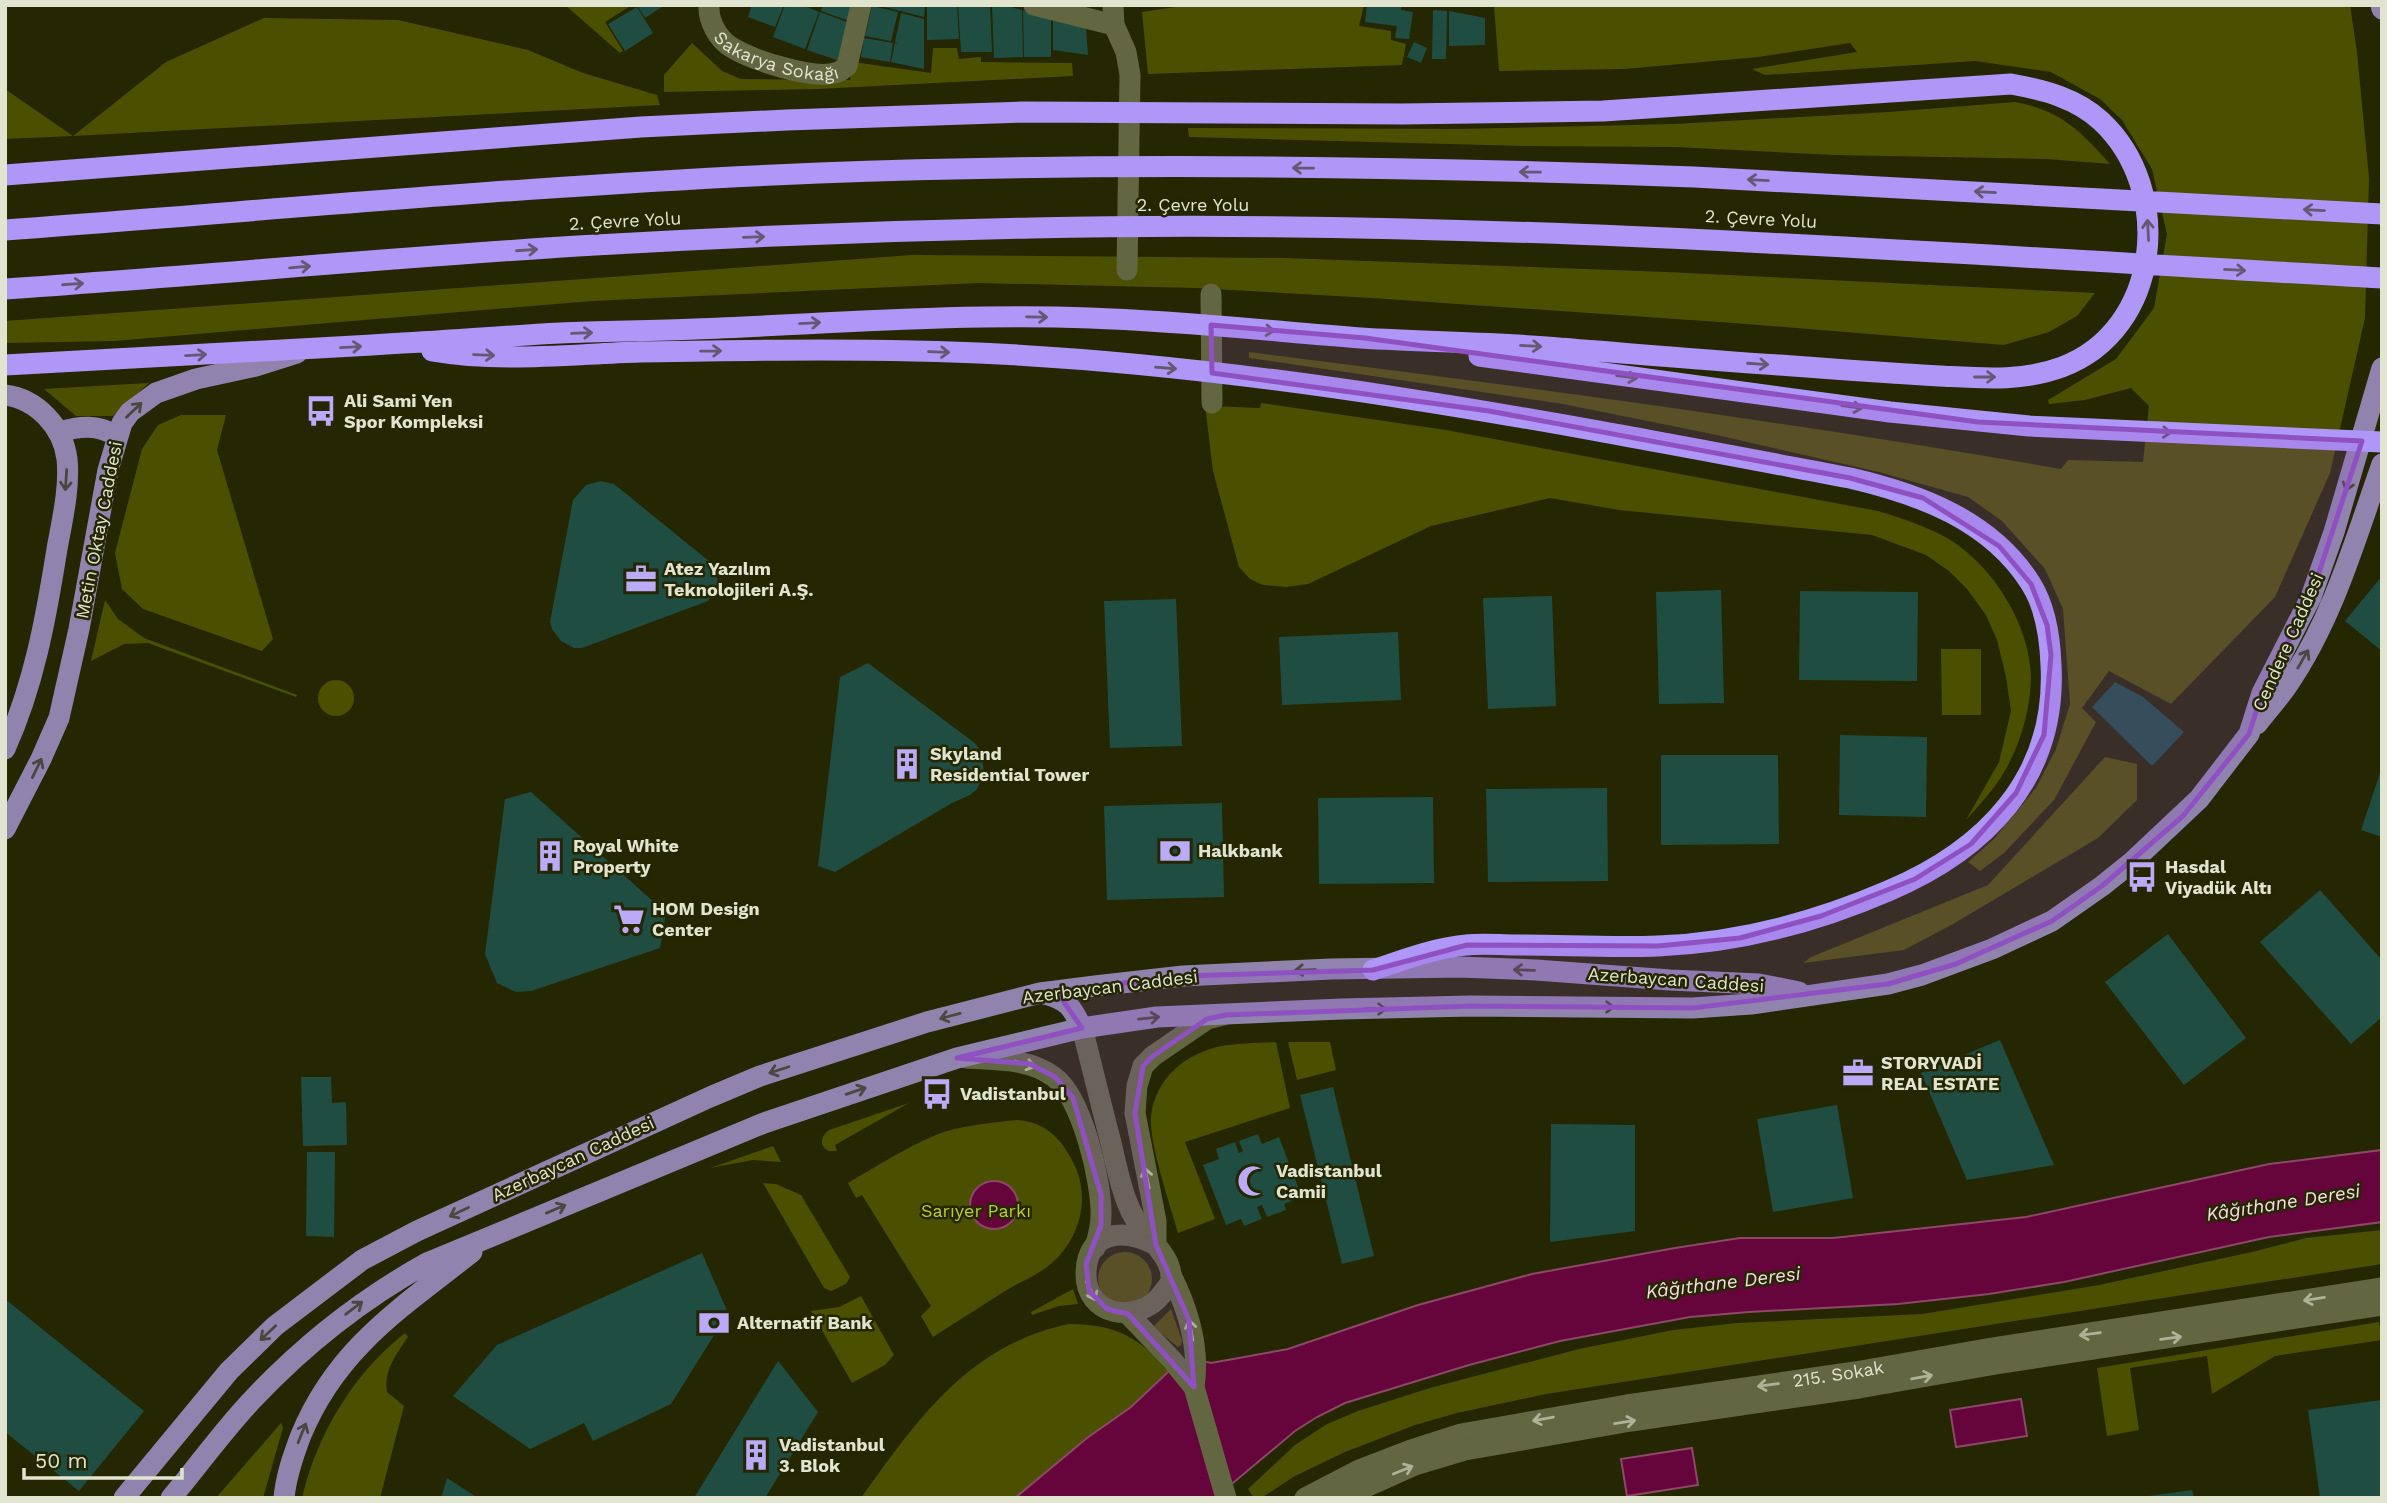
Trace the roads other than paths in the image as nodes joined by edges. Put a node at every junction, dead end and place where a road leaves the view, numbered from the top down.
1 (709, 5) edge
2 (861, 5) edge
3 (1034, 5) edge
4 (1113, 15) edge
5 (5, 175) edge
6 (2382, 214) edge
7 (5, 230) edge
8 (1127, 270) dead end
9 (2382, 278) edge
10 (5, 289) edge
11 (1211, 294) dead end
12 (1365, 338) junction
13 (392, 344) junction
14 (310, 349) junction
15 (5, 365) edge
16 (2380, 376) edge
17 (5, 395) edge
18 (1212, 403) dead end
19 (59, 432) junction
20 (117, 436) junction
21 (2382, 442) edge
22 (2382, 464) edge
23 (2249, 734) junction
24 (5, 749) edge
25 (5, 828) edge
26 (1373, 970) junction
27 (1040, 993) junction
28 (1812, 994) junction
29 (1226, 1014) junction
30 (1082, 1028) junction
31 (957, 1058) junction
32 (493, 1236) junction
33 (1156, 1245) junction
34 (1095, 1248) junction
35 (1171, 1275) junction
36 (2382, 1288) edge
37 (2382, 1305) edge
38 (1128, 1314) junction
39 (1194, 1387) junction
40 (124, 1498) edge
41 (172, 1498) edge
42 (284, 1498) edge
43 (1226, 1498) edge
44 (1305, 1498) edge
45 (1341, 1498) edge

1 - 2 street, Sakarya Sokağı
3 - 4 street
4 - 8 street
12 -> 5 highway
6 -> 7 highway, 2. Çevre Yolu
10 -> 9 highway, 2. Çevre Yolu
11 - 18 street
13 -> 12 highway
12 -> 21 highway
14 -> 13 highway
13 -> 26 highway
15 -> 14 highway
20 -> 14 main road, Metin Oktay Caddesi
16 -> 23 main road, Cendere Caddesi
17 - 19 main road, Metin Oktay Caddesi
19 - 20 main road
19 -> 24 main road, Metin Oktay Caddesi
25 -> 20 main road, Metin Oktay Caddesi
23 -> 22 main road
23 - 28 main road, Cendere Caddesi
26 -> 27 main road, Azerbaycan Caddesi
28 -> 26 main road, Azerbaycan Caddesi
27 - 30 main road
27 -> 40 main road, Azerbaycan Caddesi
29 -> 28 main road, Azerbaycan Caddesi
30 -> 29 main road, Azerbaycan Caddesi
33 -> 29 street
30 - 31 main road, Azerbaycan Caddesi
30 - 33 street
32 -> 31 main road, Azerbaycan Caddesi
31 -> 34 street
41 -> 32 main road, Azerbaycan Caddesi
42 -> 32 main road
33 - 34 street
33 - 35 street
34 -> 38 street
35 - 38 street
39 -> 35 street
36 -> 44 street, 215. Sokak
45 -> 37 street, 215. Sokak
38 - 39 street
39 - 43 street

